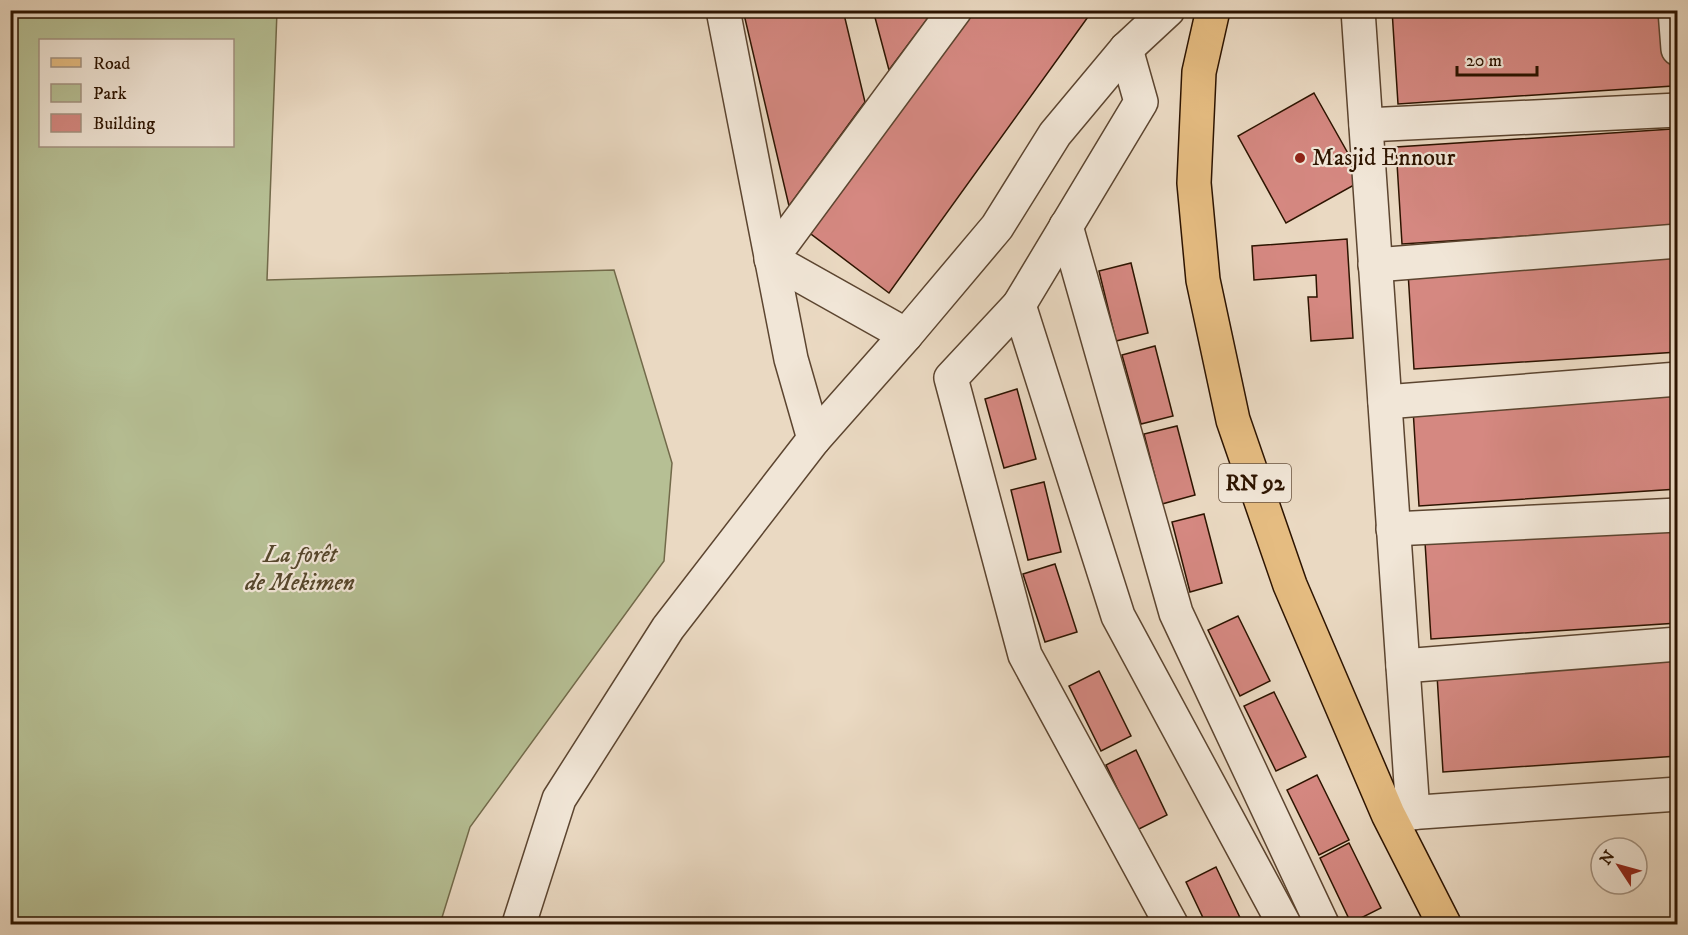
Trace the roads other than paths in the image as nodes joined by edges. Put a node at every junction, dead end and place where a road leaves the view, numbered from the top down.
1 (723, 10) edge
2 (955, 10) edge
3 (1168, 10) edge
4 (1213, 10) edge
5 (1358, 10) edge
6 (1675, 10) edge
7 (1126, 49) junction
8 (1677, 49) edge
9 (1677, 110) edge
10 (1366, 125) junction
11 (1066, 226) junction
12 (1677, 241) edge
13 (771, 259) junction
14 (1375, 265) junction
15 (1019, 305) junction
16 (906, 335) junction
17 (1677, 379) edge
18 (1385, 402) junction
19 (814, 439) junction
20 (1677, 515) edge
21 (1393, 529) junction
22 (1677, 644) edge
23 (1403, 666) junction
24 (1677, 795) edge
25 (1400, 813) junction
26 (519, 924) edge
27 (1171, 924) edge
28 (1284, 924) edge
29 (1323, 924) edge
30 (1444, 924) edge

1 - 13 street
2 - 13 street
3 - 7 street
4 - 25 main road, RN 92
5 - 10 street
6 - 8 street
7 - 11 street
7 - 16 street
9 - 10 street
10 - 14 street
11 - 15 street
11 - 29 street
12 - 14 street
13 - 16 street
13 - 19 street
14 - 18 street
15 - 27 street
15 - 28 street
16 - 19 street
17 - 18 street
18 - 21 street
19 - 26 street
20 - 21 street
21 - 23 street
22 - 23 street
23 - 25 street
24 - 25 street
25 - 30 main road, RN 92

